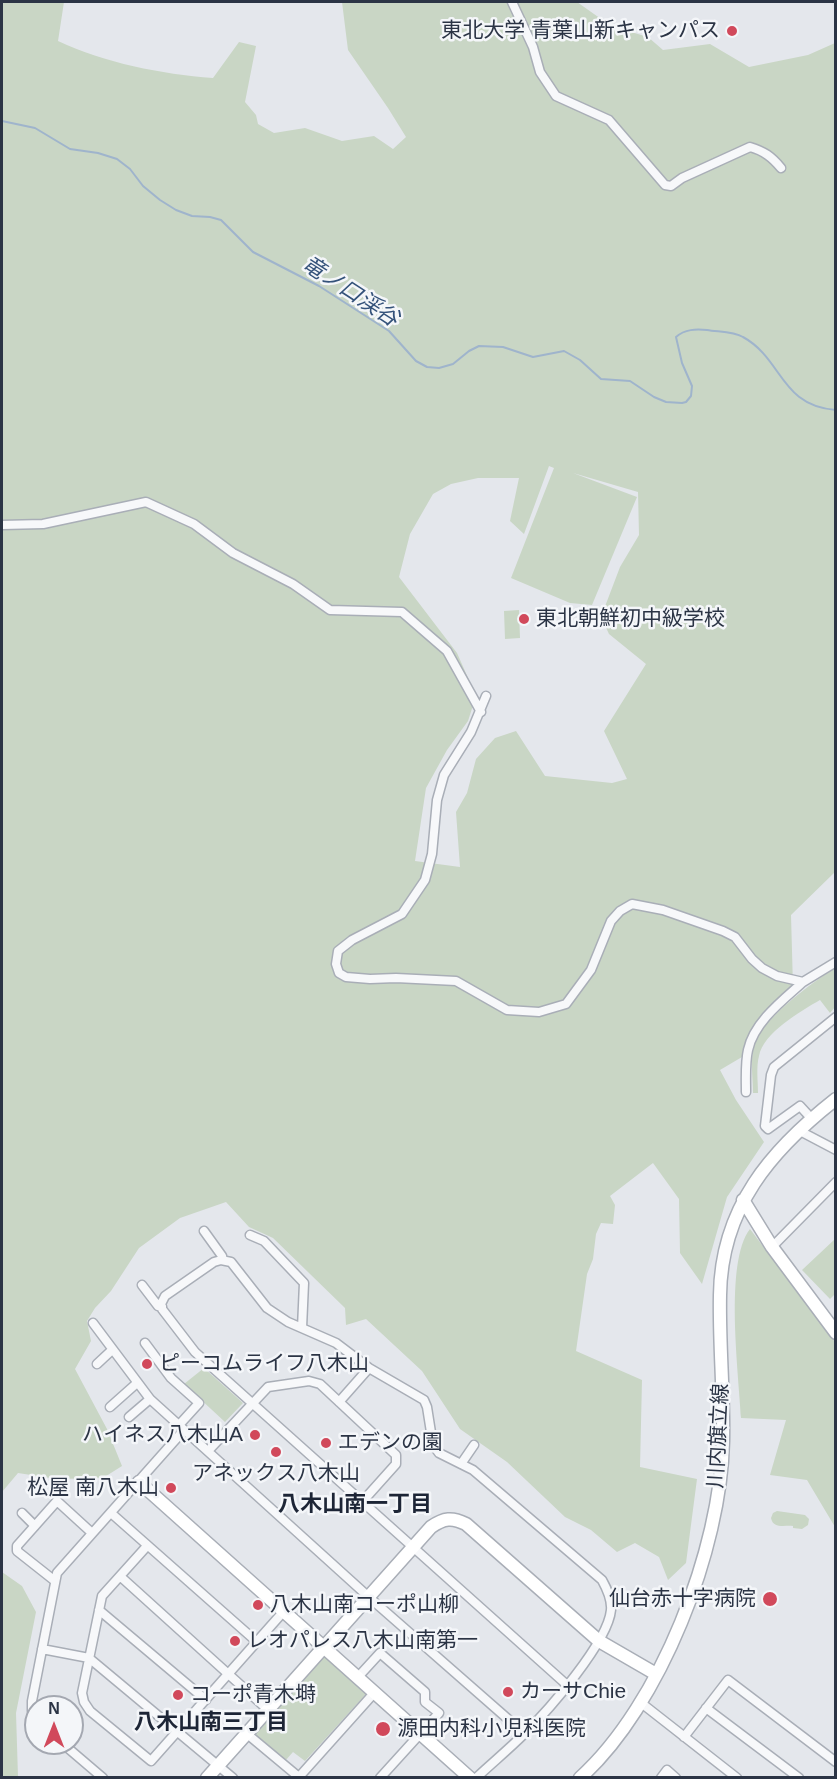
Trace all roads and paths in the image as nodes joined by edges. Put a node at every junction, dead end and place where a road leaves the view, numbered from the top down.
1 (512, 2) edge
2 (780, 168) dead end
3 (2, 525) edge
4 (486, 696) dead end
5 (481, 712) junction
6 (836, 962) edge
7 (803, 982) junction
8 (836, 1017) edge
9 (746, 1092) dead end
10 (836, 1099) edge
11 (811, 1118) junction
12 (798, 1130) junction
13 (836, 1150) edge
14 (836, 1182) edge
15 (743, 1200) junction
16 (204, 1231) dead end
17 (250, 1236) dead end
18 (772, 1247) junction
19 (223, 1260) junction
20 (142, 1285) dead end
21 (162, 1307) junction
22 (93, 1323) dead end
23 (302, 1328) junction
24 (836, 1333) edge
25 (145, 1343) dead end
26 (112, 1350) junction
27 (97, 1364) dead end
28 (369, 1368) junction
29 (136, 1383) junction
30 (150, 1399) junction
31 (339, 1402) junction
32 (252, 1404) junction
33 (110, 1407) dead end
34 (129, 1417) dead end
35 (182, 1428) junction
36 (474, 1445) dead end
37 (208, 1451) junction
38 (461, 1464) junction
39 (139, 1482) junction
40 (362, 1502) junction
41 (111, 1513) junction
42 (22, 1514) dead end
43 (35, 1526) junction
44 (92, 1533) junction
45 (147, 1546) junction
46 (412, 1547) junction
47 (121, 1577) junction
48 (55, 1581) junction
49 (368, 1596) junction
50 (99, 1610) junction
51 (284, 1611) junction
52 (599, 1641) junction
53 (256, 1642) junction
54 (323, 1646) junction
55 (42, 1649) junction
56 (89, 1659) junction
57 (229, 1674) junction
58 (656, 1674) junction
59 (358, 1677) junction
60 (567, 1685) junction
61 (375, 1692) junction
62 (33, 1695) edge
63 (206, 1700) junction
64 (640, 1702) junction
65 (706, 1708) junction
66 (267, 1709) junction
67 (178, 1731) junction
68 (246, 1733) junction
69 (420, 1733) junction
70 (525, 1734) junction
71 (684, 1737) junction
72 (76, 1755) edge
73 (836, 1762) edge
74 (218, 1765) junction
75 (299, 1777) edge
76 (103, 1778) edge
77 (207, 1778) edge
78 (233, 1778) edge
79 (380, 1778) edge
80 (470, 1778) edge
81 (476, 1778) edge
82 (580, 1778) edge
83 (660, 1778) edge
84 (676, 1778) edge
85 (737, 1778) edge
86 (799, 1778) edge

1 - 2 street
3 - 5 street
4 - 5 street
5 - 7 street
6 - 7 street
7 - 9 street
8 - 11 street
10 - 11 street, 川内旗立線
11 - 12 street, 川内旗立線
12 - 13 street
12 - 15 street, 川内旗立線
14 - 18 street
15 - 18 street
15 - 58 street, 川内旗立線
16 - 19 street
17 - 23 street
18 - 24 street
19 - 21 street
19 - 23 street
20 - 21 street
21 - 32 street
22 - 26 street
23 - 28 street
25 - 35 street
26 - 27 street
26 - 29 street
28 - 31 street
28 - 38 street
29 - 30 street
29 - 33 street
30 - 34 street
30 - 35 street
31 - 32 street
31 - 40 street
32 - 37 street
32 - 40 street
35 - 37 street
35 - 39 street
36 - 38 street
37 - 49 street
38 - 52 street
39 - 41 street
39 - 51 street
40 - 46 street
41 - 44 street
41 - 45 street
42 - 43 street
43 - 44 street
43 - 48 street
44 - 48 street
45 - 47 street
45 - 53 street
46 - 49 street
46 - 52 street
46 - 60 street
47 - 50 street
47 - 57 street
48 - 55 street
49 - 54 street
49 - 70 street
50 - 56 street
50 - 63 street
51 - 53 street
51 - 54 street
52 - 58 street
52 - 60 street
53 - 57 street
54 - 59 street
54 - 66 street
55 - 56 street
55 - 62 street
56 - 67 street
56 - 67 street
57 - 63 street
57 - 66 street
58 - 64 street, 川内旗立線
59 - 61 street
59 - 69 street
60 - 70 street
61 - 69 street
61 - 75 street
63 - 67 street
64 - 71 street
64 - 82 street, 川内旗立線
65 - 71 street
65 - 73 street
65 - 86 street
66 - 68 street
67 - 74 street
68 - 74 street
68 - 75 street
69 - 79 street
69 - 80 street
70 - 81 street
71 - 85 street
72 - 76 street
74 - 77 street
74 - 78 street
83 - 84 street

